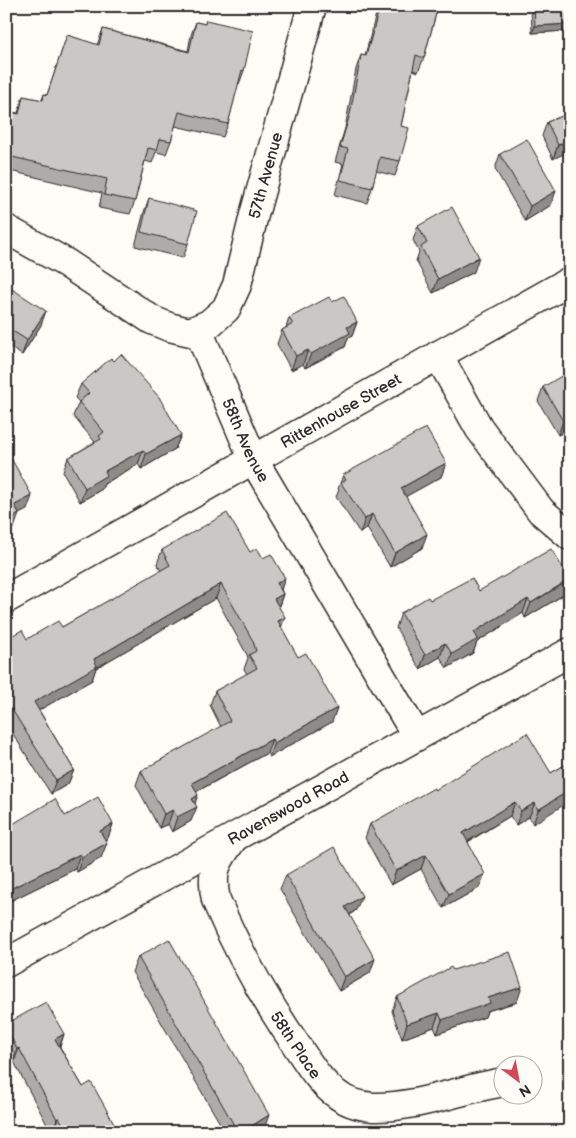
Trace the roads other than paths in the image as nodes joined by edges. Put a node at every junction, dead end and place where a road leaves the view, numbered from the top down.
1 (312, 6) edge
2 (6, 229) edge
3 (570, 281) edge
4 (198, 330) junction
5 (438, 355) junction
6 (253, 459) junction
7 (570, 536) edge
8 (6, 599) edge
9 (570, 652) edge
10 (416, 735) junction
11 (235, 836) junction
12 (6, 963) edge
13 (494, 1084) edge

1 - 4 street, 57th Avenue
2 - 4 street
3 - 5 street, Rittenhouse Street
4 - 6 street, 58th Avenue
5 - 6 street, Rittenhouse Street
5 - 7 street
6 - 8 street, Rittenhouse Street
6 - 10 street, 58th Avenue
9 - 10 street, Ravenswood Road
10 - 11 street, Ravenswood Road
11 - 12 street, Ravenswood Road
11 - 13 street, 58th Place

